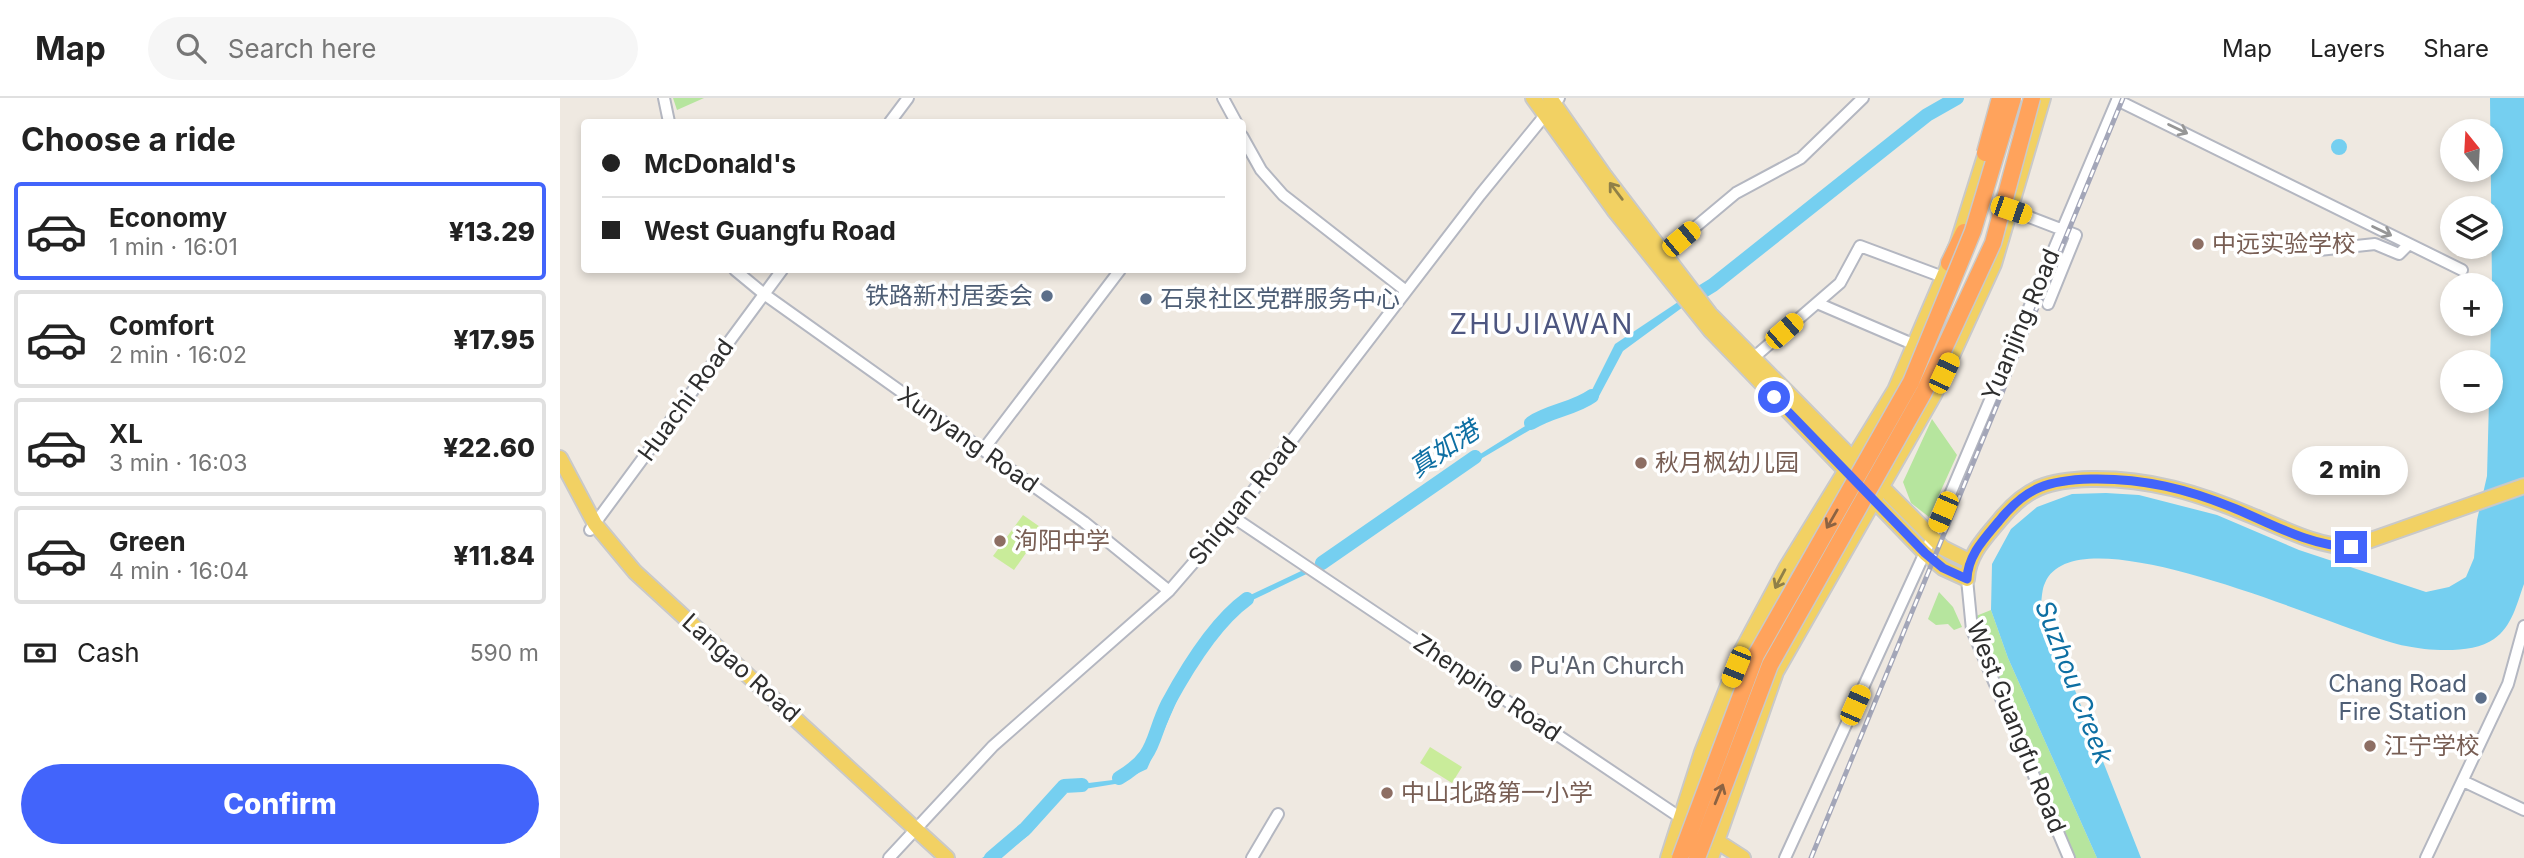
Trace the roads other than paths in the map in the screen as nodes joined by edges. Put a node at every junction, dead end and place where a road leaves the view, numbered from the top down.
1 (664, 98) edge
2 (908, 98) edge
3 (1223, 98) edge
4 (1527, 98) edge
5 (1533, 98) edge
6 (1863, 98) edge
7 (2002, 98) edge
8 (2013, 98) edge
9 (2032, 98) edge
10 (2043, 98) edge
11 (2117, 99) edge
12 (1555, 100) edge
13 (1545, 116) junction
14 (668, 119) edge
15 (892, 119) edge
16 (1234, 119) edge
17 (1246, 145) edge
18 (2011, 210) junction
19 (2061, 228) junction
20 (2409, 244) junction
21 (2319, 250) dead end
22 (1666, 264) junction
23 (1946, 270) junction
24 (2462, 270) dead end
25 (739, 273) edge
26 (780, 273) edge
27 (1118, 273) edge
28 (1406, 291) junction
29 (764, 294) junction
30 (1694, 301) junction
31 (1817, 303) junction
32 (2048, 304) dead end
33 (1914, 345) junction
34 (1752, 359) junction
35 (983, 450) junction
36 (560, 458) edge
37 (1849, 464) junction
38 (560, 474) edge
39 (2524, 486) edge
40 (1882, 488) junction
41 (1874, 503) junction
42 (1233, 517) junction
43 (593, 527) junction
44 (1932, 537) junction
45 (1925, 553) junction
46 (1969, 561) junction
47 (1967, 579) junction
48 (1169, 591) junction
49 (2524, 626) edge
50 (2463, 781) junction
51 (2524, 810) edge
52 (1278, 814) dead end
53 (1681, 818) junction
54 (915, 830) junction
55 (1717, 841) junction
56 (889, 858) edge
57 (937, 858) edge
58 (947, 858) edge
59 (1252, 858) edge
60 (1668, 858) edge
61 (1680, 858) edge
62 (1697, 858) edge
63 (1711, 858) edge
64 (1743, 858) edge
65 (1785, 858) edge
66 (2069, 858) edge
67 (2426, 858) edge

1 - 14 street
2 - 15 street
3 - 16 street
4 - 13 street
5 - 13 main road
6 - 22 street
7 - 23 main road
7 - 23 highway, bridge
8 -> 61 highway, bridge
62 -> 9 highway, bridge
10 - 18 main road
11 - 19 street, Yuanjing Road
11 -> 20 street
12 - 13 street, Shiquan Road
22 -> 12 main road
13 - 22 main road
13 - 28 street, Shiquan Road
17 - 28 street
18 - 19 street
18 - 40 main road
19 - 32 street
19 - 44 street, Yuanjing Road
20 - 21 street
20 - 24 street
22 - 30 main road
23 - 31 street
23 - 33 main road
25 - 29 street, Xunyang Road
26 - 29 street, Huachi Road
27 - 35 street
28 - 42 street, Shiquan Road
29 - 35 street, Xunyang Road
29 - 43 street, Huachi Road
30 - 34 main road
30 - 37 main road
31 - 33 street
31 - 34 street
33 - 37 main road
34 - 37 main road
35 - 48 street, Xunyang Road
36 - 43 main road, Langao Road
37 - 40 main road
37 - 41 main road
37 -> 53 main road
38 - 43 main road, Langao Road
39 - 46 main road
40 - 41 main road
40 - 44 main road
41 - 45 main road
41 - 55 main road
42 - 48 street, Shiquan Road
42 - 53 street, Zhenping Road
43 - 54 main road, Langao Road
44 - 45 street, Yuanjing Road
44 - 46 main road
45 - 47 main road
45 - 65 street, Yuanjing Road
46 - 47 main road, West Guangfu Road
47 - 66 street, West Guangfu Road
48 - 54 street, Shiquan Road
49 - 50 street
50 - 51 street
50 - 67 street
52 - 59 street
53 - 55 main road, Zhenping Road
53 - 60 main road
54 - 56 street, Shiquan Road
54 - 57 main road, Langao Road
54 - 58 main road, Langao Road
55 - 63 main road
55 - 64 main road, Zhenping Road

